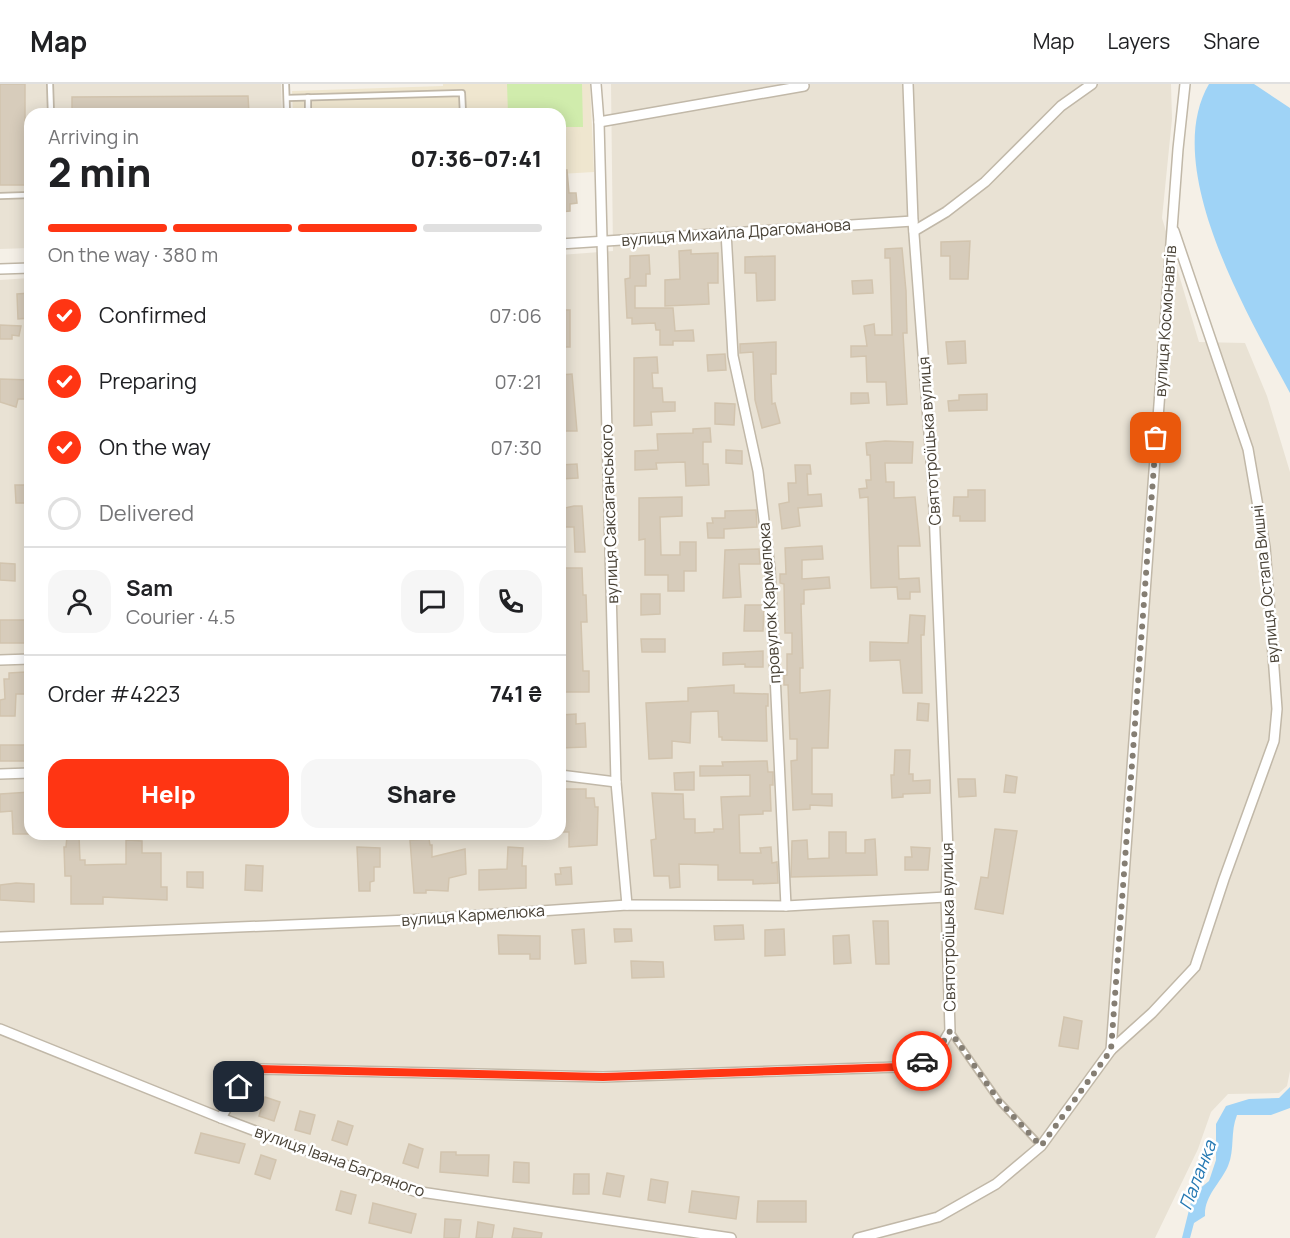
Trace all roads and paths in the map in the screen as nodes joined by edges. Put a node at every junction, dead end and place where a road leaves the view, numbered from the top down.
1 (50, 84) edge
2 (286, 84) edge
3 (596, 84) edge
4 (908, 84) edge
5 (1092, 84) edge
6 (1185, 84) edge
7 (804, 86) dead end
8 (308, 97) junction
9 (287, 98) junction
10 (51, 108) edge
11 (287, 108) edge
12 (308, 108) edge
13 (463, 108) edge
14 (599, 122) junction
15 (24, 195) edge
16 (0, 196) edge
17 (913, 226) junction
18 (1172, 226) junction
19 (726, 232) junction
20 (602, 242) junction
21 (566, 244) edge
22 (24, 268) edge
23 (0, 270) edge
24 (24, 659) edge
25 (0, 660) edge
26 (24, 773) edge
27 (0, 774) edge
28 (566, 776) edge
29 (616, 782) junction
30 (946, 897) junction
31 (627, 905) junction
32 (786, 906) junction
33 (0, 937) edge
34 (0, 1029) edge
35 (950, 1031) junction
36 (1111, 1050) junction
37 (222, 1118) junction
38 (1041, 1146) junction
39 (731, 1238) edge
40 (858, 1238) edge

1 - 10 lane
2 - 9 lane
3 - 14 street, вулиця Саксаганського
4 - 17 street, Святотроїцька вулиця
5 - 17 street
6 - 18 street, вулиця Космонавтів
7 - 14 street
8 - 9 lane
8 - 12 lane
8 - 13 lane
9 - 11 lane
14 - 20 street, вулиця Саксаганського
15 - 16 lane
17 - 19 street, вулиця Михайла Драгоманова
17 - 30 street, Святотроїцька вулиця
18 - 36 street, вулиця Космонавтів
18 - 36 street, вулиця Остапа Вишні
19 - 20 street, вулиця Михайла Драгоманова
19 - 32 street, провулок Кармелюка
20 - 21 street, вулиця Михайла Драгоманова
20 - 29 street, вулиця Саксаганського
22 - 23 street
24 - 25 street
26 - 27 street
28 - 29 street
29 - 31 street, вулиця Саксаганського
30 - 32 street, вулиця Кармелюка
30 - 35 street, Святотроїцька вулиця
31 - 32 street, вулиця Кармелюка
31 - 33 street, вулиця Кармелюка
34 - 37 street, вулиця Івана Багряного
35 - 37 street, Святотроїцька вулиця
35 - 38 lane
36 - 38 street
37 - 39 street, вулиця Івана Багряного
38 - 40 street

